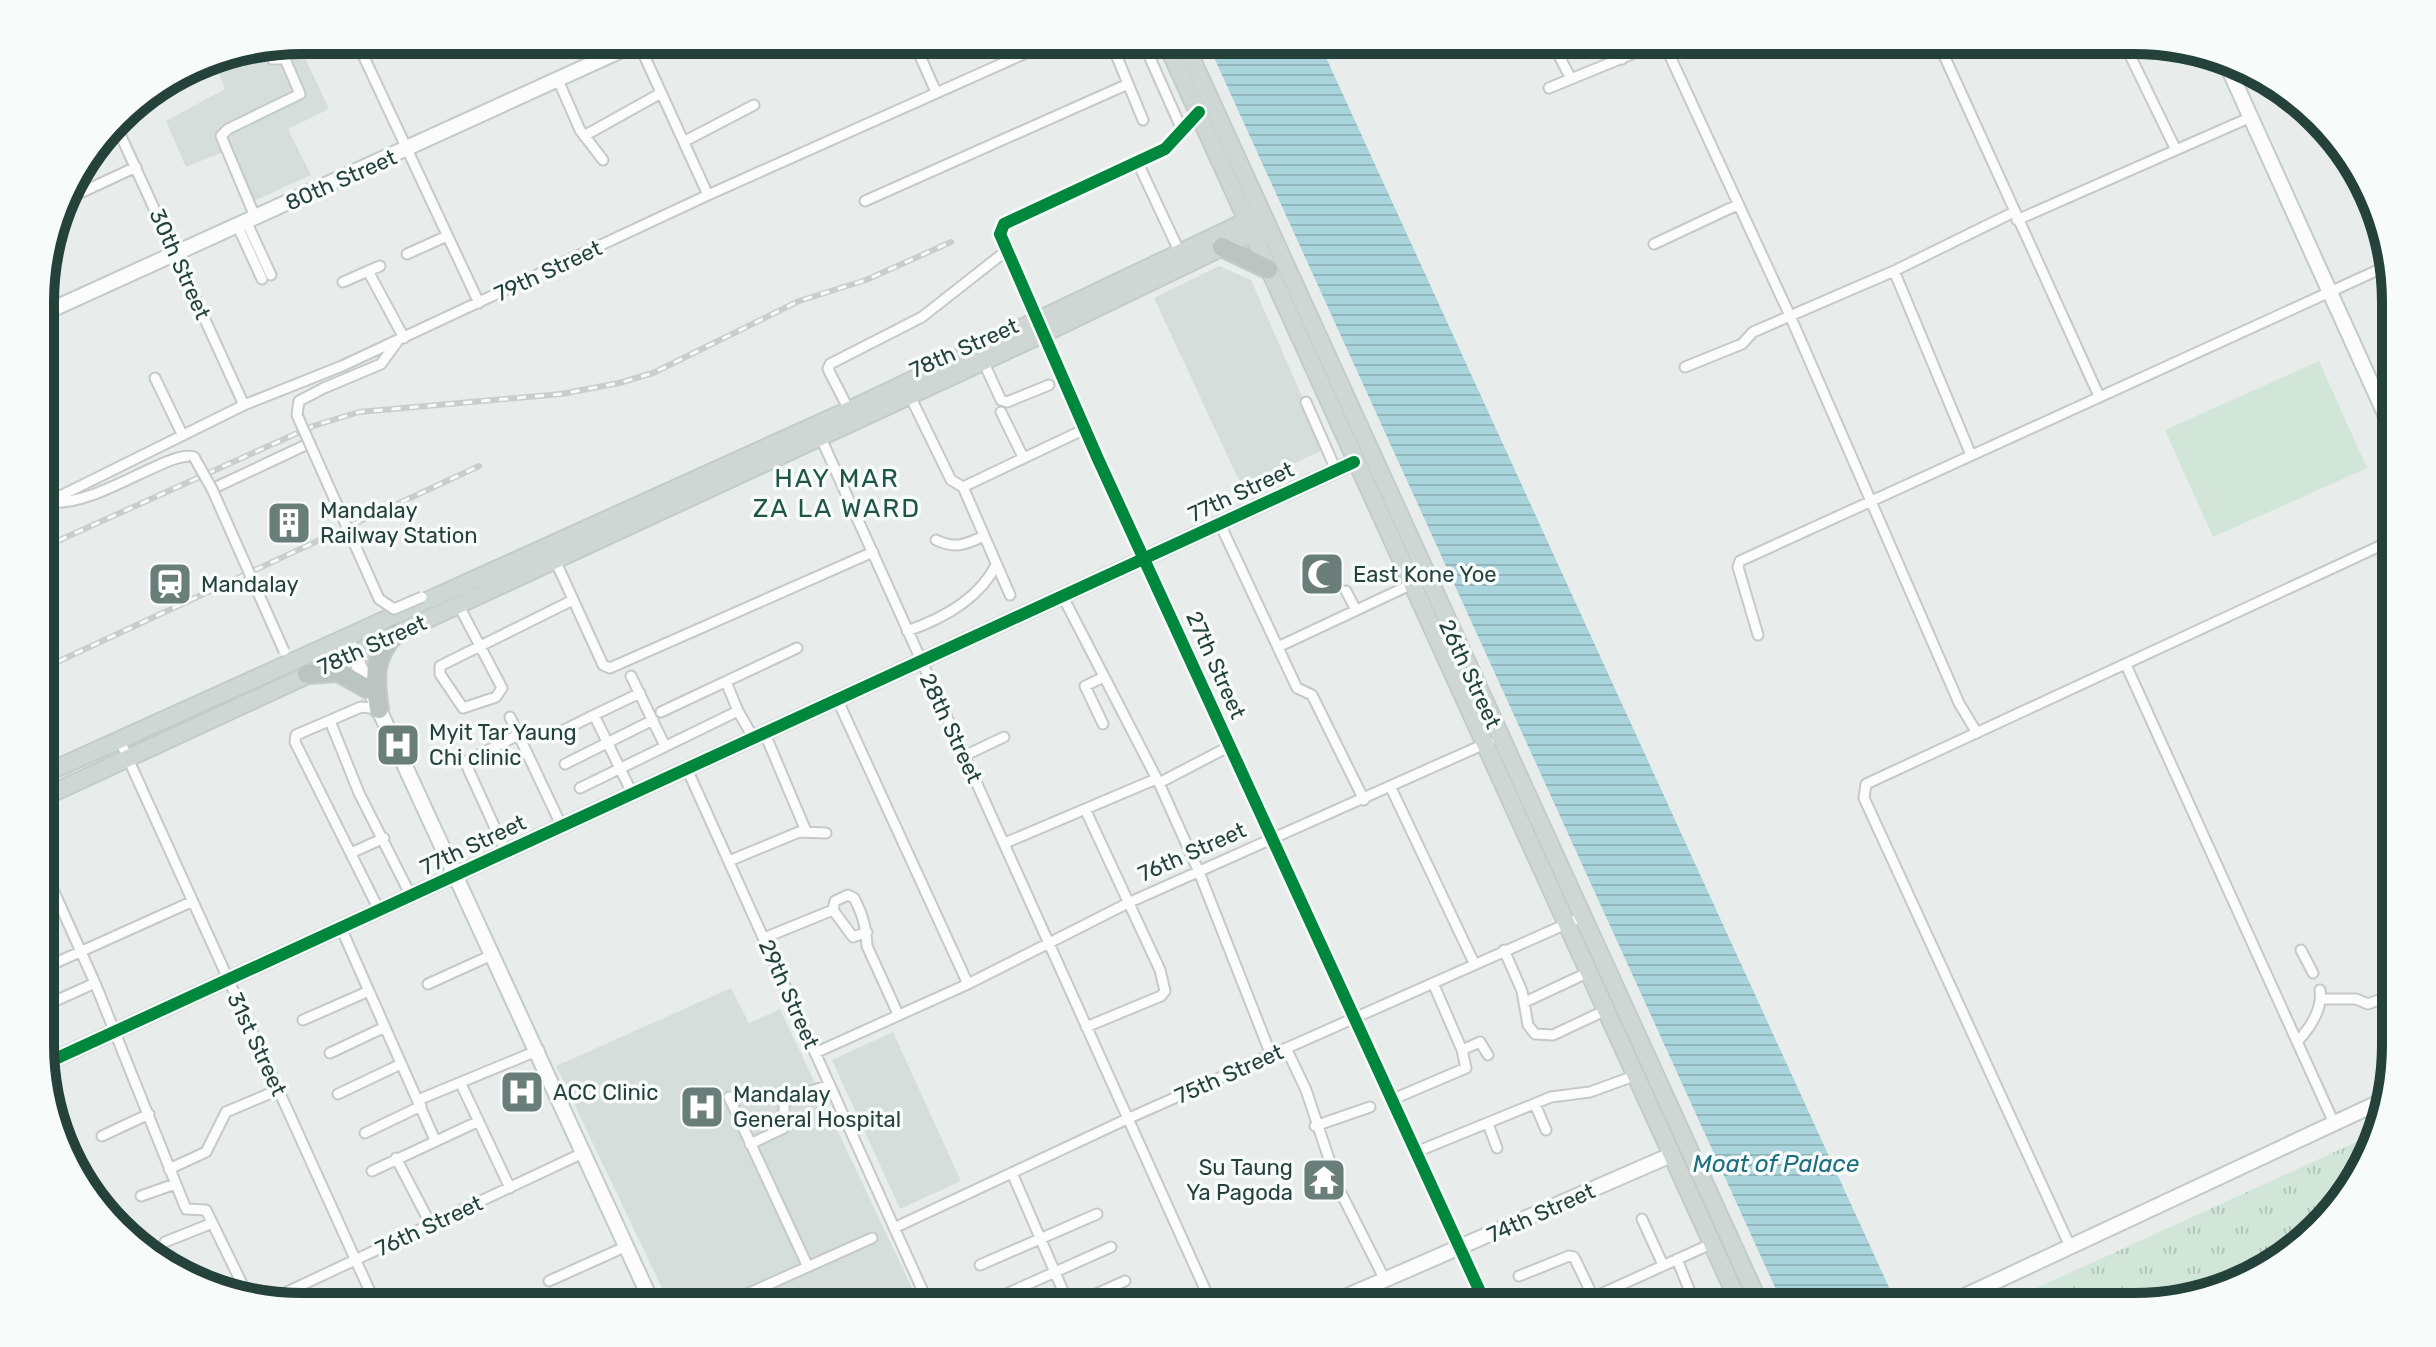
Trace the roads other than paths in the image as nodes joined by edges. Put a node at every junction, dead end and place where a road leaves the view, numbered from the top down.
1 (1558, 54) edge
2 (1620, 54) edge
3 (1632, 54) edge
4 (1670, 54) edge
5 (1943, 54) edge
6 (2129, 54) edge
7 (363, 55) edge
8 (611, 55) edge
9 (646, 55) edge
10 (919, 55) edge
11 (1022, 55) edge
12 (1116, 55) edge
13 (1148, 55) edge
14 (1172, 55) edge
15 (1189, 55) edge
16 (271, 57) edge
17 (1622, 59) junction
18 (2231, 74) edge
19 (1571, 79) junction
20 (558, 80) junction
21 (1128, 84) junction
22 (1549, 88) dead end
23 (936, 92) junction
24 (661, 93) junction
25 (754, 105) dead end
26 (1199, 112) junction
27 (2251, 117) junction
28 (1143, 120) dead end
29 (1182, 130) junction
30 (120, 133) edge
31 (584, 136) junction
32 (685, 141) junction
33 (408, 150) junction
34 (2176, 150) junction
35 (603, 160) dead end
36 (1137, 161) junction
37 (136, 167) junction
38 (80, 193) edge
39 (708, 195) junction
40 (865, 201) dead end
41 (1737, 205) junction
42 (2016, 216) junction
43 (247, 223) junction
44 (1257, 223) junction
45 (447, 236) junction
46 (1654, 244) dead end
47 (1222, 247) junction
48 (1006, 251) junction
49 (1180, 253) junction
50 (176, 254) junction
51 (407, 254) dead end
52 (380, 266) dead end
53 (1268, 269) junction
54 (2379, 270) edge
55 (368, 271) junction
56 (1894, 271) junction
57 (266, 277) dead end
58 (343, 282) dead end
59 (2330, 292) junction
60 (479, 303) junction
61 (54, 309) edge
62 (1791, 318) junction
63 (1043, 327) junction
64 (402, 339) junction
65 (983, 361) junction
66 (1685, 367) dead end
67 (155, 378) dead end
68 (1049, 385) dead end
69 (909, 394) junction
70 (2099, 396) junction
71 (1306, 402) dead end
72 (244, 405) junction
73 (2381, 405) edge
74 (849, 410) junction
75 (1001, 412) dead end
76 (1085, 429) junction
77 (818, 432) junction
78 (182, 434) junction
79 (310, 443) junction
80 (1971, 455) junction
81 (1023, 457) junction
82 (1354, 462) junction
83 (1336, 470) junction
84 (963, 487) junction
85 (212, 489) junction
86 (54, 500) edge
87 (1872, 501) junction
88 (54, 504) edge
89 (1220, 524) junction
90 (982, 537) junction
91 (936, 540) dead end
92 (2381, 546) edge
93 (873, 552) junction
94 (1145, 558) junction
95 (555, 560) junction
96 (996, 565) junction
97 (487, 574) junction
98 (1410, 585) junction
99 (1346, 591) dead end
100 (1010, 595) dead end
101 (1063, 597) junction
102 (573, 600) junction
103 (459, 606) junction
104 (1356, 610) junction
105 (907, 631) junction
106 (396, 633) junction
107 (1758, 635) dead end
108 (480, 645) junction
109 (349, 646) junction
110 (1280, 646) junction
111 (797, 648) dead end
112 (921, 664) junction
113 (2126, 665) junction
114 (307, 674) junction
115 (631, 676) dead end
116 (1104, 677) junction
117 (726, 682) junction
118 (370, 690) junction
119 (640, 693) junction
120 (207, 701) junction
121 (838, 701) junction
122 (379, 709) junction
123 (738, 711) junction
124 (661, 712) dead end
125 (594, 715) junction
126 (510, 717) dead end
127 (653, 720) junction
128 (330, 721) junction
129 (1103, 724) dead end
130 (1977, 733) junction
131 (518, 735) junction
132 (552, 736) dead end
133 (760, 737) junction
134 (1004, 737) dead end
135 (1493, 740) junction
136 (120, 741) junction
137 (607, 743) junction
138 (665, 746) junction
139 (1230, 746) junction
140 (964, 756) junction
141 (127, 757) junction
142 (565, 764) dead end
143 (618, 767) junction
144 (687, 769) junction
145 (54, 770) edge
146 (1157, 781) junction
147 (580, 788) dead end
148 (1391, 788) junction
149 (54, 792) edge
150 (632, 793) junction
151 (1364, 800) junction
152 (1085, 809) junction
153 (562, 827) junction
154 (806, 831) junction
155 (826, 833) dead end
156 (1274, 837) junction
157 (384, 838) junction
158 (1005, 843) junction
159 (506, 852) junction
160 (351, 853) junction
161 (729, 861) junction
162 (1199, 872) junction
163 (457, 875) junction
164 (54, 891) edge
165 (411, 896) junction
166 (191, 902) junction
167 (1128, 903) junction
168 (379, 910) junction
169 (833, 910) junction
170 (1582, 917) junction
171 (1564, 923) junction
172 (341, 928) junction
173 (867, 932) junction
174 (764, 938) junction
175 (1048, 944) junction
176 (1504, 950) junction
177 (2301, 950) dead end
178 (82, 952) junction
179 (494, 954) junction
180 (1474, 963) junction
181 (54, 964) edge
182 (1587, 973) junction
183 (2313, 973) dead end
184 (227, 981) junction
185 (95, 983) junction
186 (1433, 983) junction
187 (428, 984) dead end
188 (968, 984) junction
189 (369, 991) junction
190 (2381, 999) edge
191 (54, 1002) edge
192 (1525, 1002) junction
193 (1604, 1011) junction
194 (898, 1014) junction
195 (1352, 1019) junction
196 (303, 1020) dead end
197 (385, 1027) junction
198 (1086, 1027) junction
199 (116, 1033) junction
200 (2297, 1042) junction
201 (1286, 1048) junction
202 (539, 1050) junction
203 (1462, 1050) junction
204 (330, 1053) dead end
205 (815, 1053) junction
206 (1271, 1055) junction
207 (1488, 1055) dead end
208 (55, 1059) edge
209 (401, 1064) junction
210 (1634, 1076) junction
211 (461, 1084) junction
212 (830, 1085) junction
213 (278, 1090) junction
214 (338, 1094) dead end
215 (729, 1097) dead end
216 (1391, 1100) junction
217 (419, 1103) junction
218 (1535, 1104) junction
219 (2375, 1104) edge
220 (1370, 1107) dead end
221 (149, 1114) junction
222 (1127, 1119) junction
223 (477, 1122) junction
224 (2334, 1123) junction
225 (1488, 1124) junction
226 (1315, 1126) junction
227 (1546, 1130) dead end
228 (365, 1133) dead end
229 (102, 1136) dead end
230 (435, 1140) junction
231 (750, 1144) junction
232 (1497, 1148) dead end
233 (585, 1152) junction
234 (1416, 1152) junction
235 (1671, 1155) junction
236 (396, 1158) junction
237 (169, 1169) junction
238 (372, 1171) dead end
239 (1012, 1173) junction
240 (175, 1184) junction
241 (510, 1188) junction
242 (141, 1196) dead end
243 (1097, 1214) dead end
244 (1642, 1219) dead end
245 (210, 1224) junction
246 (431, 1225) junction
247 (894, 1228) junction
248 (872, 1238) dead end
249 (1040, 1239) junction
250 (165, 1242) dead end
251 (1711, 1244) junction
252 (2069, 1244) junction
253 (627, 1246) junction
254 (1111, 1247) dead end
255 (1460, 1248) junction
256 (358, 1259) junction
257 (1677, 1259) junction
258 (980, 1265) dead end
259 (1663, 1265) junction
260 (808, 1267) junction
261 (1054, 1273) junction
262 (1519, 1276) dead end
263 (1384, 1278) junction
264 (549, 1281) dead end
265 (1125, 1281) dead end
266 (243, 1286) edge
267 (287, 1292) edge
268 (1353, 1292) edge
269 (1480, 1292) edge
270 (1591, 1292) edge
271 (1601, 1292) edge
272 (1690, 1292) edge
273 (1734, 1292) edge
274 (1754, 1292) edge
275 (1971, 1292) edge
276 (371, 1293) edge
277 (648, 1293) edge
278 (750, 1293) edge
279 (923, 1293) edge
280 (1009, 1293) edge
281 (1063, 1293) edge
282 (1099, 1293) edge
283 (1206, 1293) edge

1 - 19 street
2 - 17 street
3 - 17 street
4 - 41 street
5 - 42 street
6 - 34 street
7 - 33 street
8 - 20 street, 80th Street
9 - 24 street
10 - 23 street
11 - 23 street, 79th Street
12 - 21 street
13 - 29 street
14 - 26 main road, 26th Street
15 - 44 main road, 26th Street
16 - 43 street
17 - 19 street
18 - 27 street
19 - 22 street
20 - 31 street
20 - 33 street, 80th Street
21 - 28 street
21 - 40 street
23 - 39 street, 79th Street
24 - 31 street
24 - 32 street
25 - 32 street
26 - 29 street
26 - 44 main road, 26th Street
27 - 34 street
27 - 59 street
29 - 36 street
30 - 37 street, 30th Street
31 - 35 street
32 - 39 street
33 - 43 street, 80th Street
33 - 45 street
34 - 42 street
36 - 48 street
36 - 49 street
37 - 38 street
37 - 50 street, 30th Street
39 - 60 street, 79th Street
41 - 46 street
41 - 62 street
42 - 56 street
42 - 70 street
43 - 50 street, 80th Street
43 - 57 street
44 - 47 main road, 78th Street
44 - 49 main road, 78th Street
44 - 53 main road, 26th Street
44 - 135 main road, 26th Street
45 - 51 street
45 - 60 street
47 - 53 highway
47 - 63 main road, 78th Street
48 - 63 street, 27th Street
48 - 74 street
49 - 63 main road, 78th Street
50 - 61 street, 80th Street
50 - 72 street, 30th Street
52 - 55 street
53 - 82 main road, 26th Street
54 - 59 street
55 - 58 street
55 - 64 street
56 - 62 street
56 - 80 street
59 - 70 street
59 - 73 street
60 - 64 street, 79th Street
62 - 66 street
62 - 87 street
63 - 65 main road, 78th Street
63 - 74 main road, 78th Street
63 - 76 street, 27th Street
64 - 72 street, 79th Street
64 - 79 street, bridge
65 - 68 street
65 - 69 main road, 78th Street
67 - 78 street
69 - 77 main road, 78th Street
69 - 84 street
70 - 80 street
71 - 83 street
72 - 78 street, 79th Street
74 - 77 main road, 78th Street
75 - 81 street
76 - 81 street
76 - 94 street, 27th Street
77 - 93 street, 28th Street
77 - 95 main road, 78th Street
77 - 97 main road, 78th Street
78 - 86 street, 79th Street
79 - 85 street
79 - 97 street, bridge
80 - 87 street
81 - 84 street
82 - 83 street, 77th Street
82 - 98 main road, 26th Street
83 - 89 street, 77th Street
84 - 90 street
85 - 88 street, bridge
85 - 120 street, bridge
87 - 107 street
87 - 130 street
89 - 94 street, 77th Street
89 - 110 street
90 - 91 street
90 - 96 street
92 - 113 street
93 - 102 street
93 - 105 street, 28th Street
94 - 101 street, 77th Street
94 - 139 street, 27th Street
95 - 102 street
95 - 103 main road, 78th Street
96 - 100 street
96 - 105 street
97 - 109 main road, 78th Street
98 - 104 street
98 - 135 main road, 26th Street
99 - 104 street
101 - 112 street, 77th Street
101 - 116 street
102 - 108 street
103 - 106 main road, 78th Street
103 - 108 street
104 - 110 street
105 - 112 street, 28th Street
106 - 109 main road, 78th Street
106 - 122 highway
108 - 108 street
109 - 114 main road, 78th Street
109 - 118 street
109 - 120 main road, 78th Street
110 - 151 street
111 - 117 street
112 - 121 street, 77th Street
112 - 140 street, 28th Street
113 - 130 street
113 - 200 street
114 - 118 highway
114 - 141 main road, 78th Street
115 - 119 street
116 - 129 street
116 - 146 street
117 - 123 street
117 - 124 street
118 - 122 street
119 - 125 street
119 - 127 street
120 - 136 main road, 78th Street
121 - 133 street, 77th Street
121 - 188 street
122 - 128 street
122 - 163 street
123 - 133 street
123 - 138 street
125 - 132 street
125 - 137 street
126 - 131 street
127 - 137 street
127 - 138 street
128 - 157 street
128 - 160 street
130 - 252 street
131 - 153 street
131 - 159 street
133 - 144 street, 77th Street
133 - 154 street
134 - 140 street
135 - 148 street, 76th Street
135 - 170 main road, 26th Street
135 - 171 main road, 26th Street
136 - 141 street, 31st Street
136 - 145 main road, 78th Street
137 - 142 street
137 - 143 street
138 - 143 street
139 - 146 street
139 - 156 street, 27th Street
140 - 158 street, 28th Street
141 - 149 main road, 78th Street
141 - 166 street, 31st Street
143 - 147 street
143 - 150 street
144 - 150 street, 77th Street
144 - 161 street, 29th Street
146 - 152 street
146 - 162 street
148 - 151 street, 76th Street
148 - 180 street
150 - 153 street, 77th Street
151 - 156 street, 76th Street
152 - 158 street
152 - 167 street
153 - 159 street, 77th Street
154 - 155 street
154 - 161 street
156 - 162 street, 76th Street
156 - 195 street, 27th Street
157 - 160 street
157 - 165 street
158 - 175 street, 28th Street
159 - 163 street, 77th Street
160 - 168 street
161 - 174 street, 29th Street
162 - 167 street, 76th Street
162 - 206 street
163 - 165 street, 77th Street
163 - 179 street
164 - 178 street
165 - 168 street, 77th Street
166 - 178 street
166 - 184 street, 31st Street
167 - 175 street, 76th Street
167 - 198 street
168 - 172 street, 77th Street
169 - 173 street
169 - 173 street
169 - 174 street
170 - 171 street, 75th Street
170 - 274 main road, 26th Street
171 - 176 street, 75th Street
171 - 182 main road, 26th Street
172 - 184 street, 77th Street
172 - 189 street
173 - 194 street
174 - 205 street, 29th Street
175 - 188 street, 76th Street
175 - 198 street, 28th Street
176 - 180 street, 75th Street
176 - 192 street
177 - 183 street
178 - 181 street
178 - 185 street
179 - 187 street
179 - 202 street
180 - 186 street, 75th Street
182 - 192 street
182 - 193 main road, 26th Street
184 - 199 street, 77th Street
184 - 213 street, 31st Street
185 - 191 street
185 - 199 street
186 - 195 street, 75th Street
186 - 203 street
188 - 194 street, 76th Street
189 - 196 street
189 - 197 street
190 - 200 street
192 - 193 street
193 - 210 main road, 26th Street
194 - 205 street, 76th Street
195 - 201 street, 75th Street
195 - 216 street, 27th Street
197 - 204 street
197 - 209 street
198 - 222 street, 28th Street
199 - 208 street, 77th Street
199 - 221 street
200 - 224 street
201 - 206 street, 75th Street
201 - 226 street
202 - 211 street
202 - 233 street
203 - 207 street
203 - 216 street
205 - 212 street, 29th Street
206 - 222 street, 75th Street
209 - 214 street
209 - 217 street
210 - 218 street
210 - 235 main road, 26th Street
211 - 217 street
211 - 223 street
212 - 231 street
212 - 247 street, 29th Street
213 - 237 street
213 - 256 street, 31st Street
215 - 231 street
216 - 234 street, 27th Street
217 - 228 street
217 - 230 street
218 - 225 street
218 - 227 street
219 - 224 street
220 - 226 street
221 - 229 street
221 - 237 street
222 - 239 street, 75th Street
222 - 283 street, 28th Street
223 - 230 street
223 - 241 street
224 - 252 street
225 - 232 street
225 - 234 street
226 - 263 street
230 - 236 street
231 - 260 street
233 - 241 street, 76th Street
233 - 253 street
234 - 255 street, 27th Street
235 - 251 main road, 26th Street
235 - 255 street, 74th Street
236 - 238 street
236 - 246 street
237 - 240 street
239 - 247 street, 75th Street
239 - 249 street
240 - 242 street
240 - 245 street
241 - 246 street, 76th Street
243 - 249 street
244 - 259 street
245 - 250 street
245 - 266 street
246 - 256 street, 76th Street
247 - 279 street, 29th Street
248 - 260 street
249 - 258 street
249 - 261 street
251 - 257 street
251 - 273 main road, 26th Street
252 - 275 street
253 - 264 street
253 - 277 street
254 - 261 street
255 - 263 street, 74th Street
255 - 269 street, 27th Street
256 - 267 street, 76th Street
256 - 276 street, 31st Street
257 - 259 street
257 - 272 street
259 - 271 street
260 - 278 street
261 - 280 street
261 - 281 street
262 - 270 street
263 - 268 street, 74th Street
265 - 282 street

